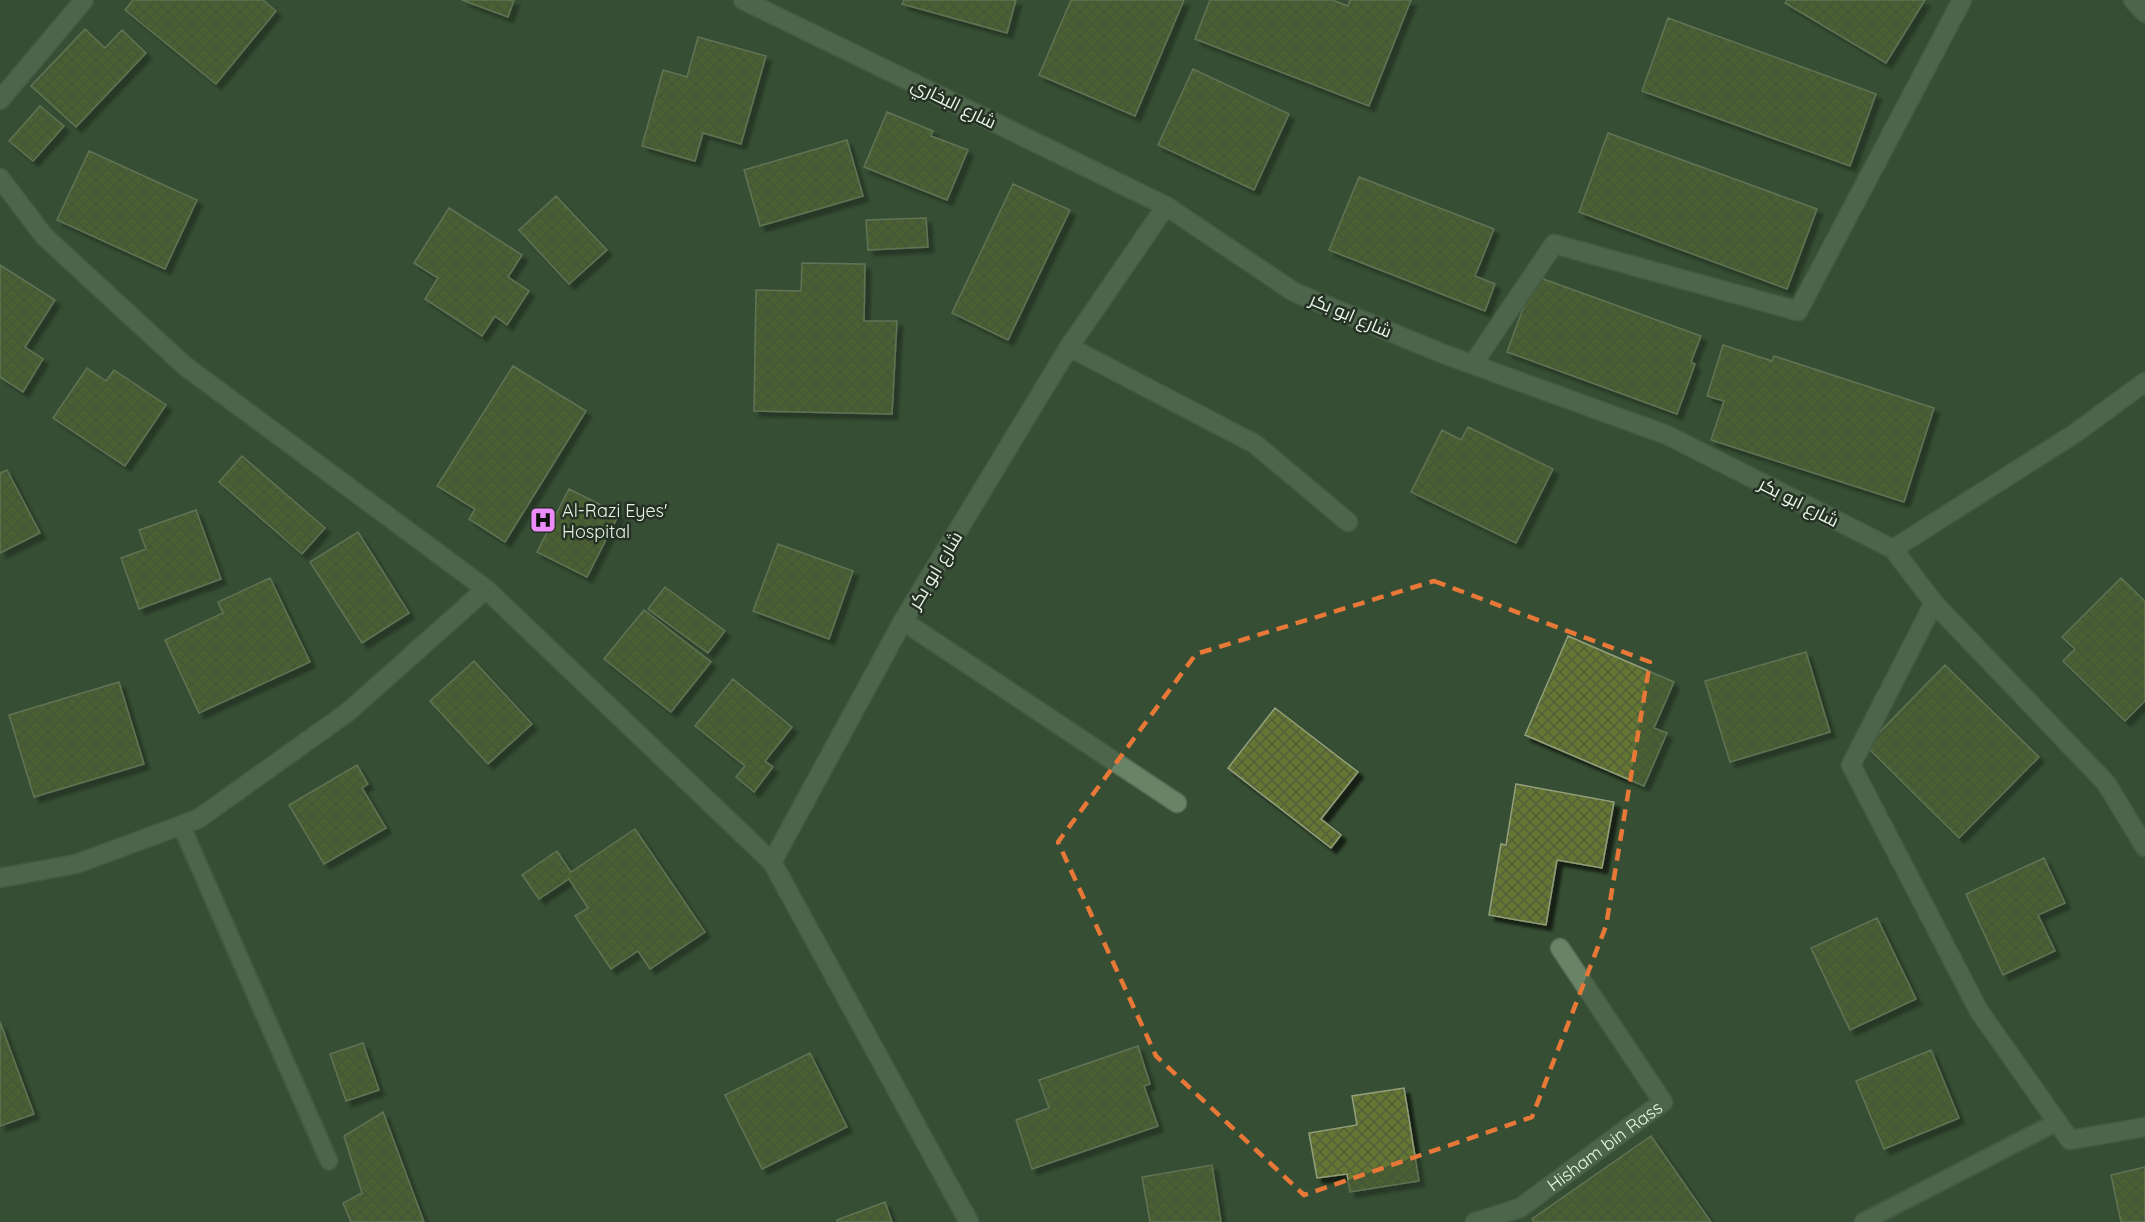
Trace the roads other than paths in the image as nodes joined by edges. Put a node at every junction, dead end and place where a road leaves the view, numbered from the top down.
1 (84, 0) edge
2 (743, 0) edge
3 (1962, 0) edge
4 (2133, 0) edge
5 (2145, 13) edge
6 (0, 100) edge
7 (0, 178) edge
8 (1166, 206) junction
9 (1069, 347) junction
10 (1473, 364) junction
11 (2145, 382) edge
12 (1348, 522) dead end
13 (1893, 549) junction
14 (486, 589) junction
15 (1934, 603) junction
16 (903, 621) junction
17 (1177, 803) dead end
18 (181, 825) junction
19 (2145, 847) edge
20 (772, 862) junction
21 (0, 878) edge
22 (1560, 948) dead end
23 (2057, 1122) junction
24 (2145, 1127) edge
25 (329, 1161) dead end
26 (969, 1222) edge
27 (1475, 1222) edge
28 (1863, 1222) edge

1 - 6 street
2 - 8 street, شارع البخاري
3 - 10 street
4 - 5 street
7 - 14 street
8 - 9 street, شارع ابو بكر
8 - 10 street, شارع ابو بكر
9 - 12 street
9 - 16 street, شارع ابو بكر
10 - 13 street, شارع ابو بكر
11 - 13 street
13 - 15 street, شارع ابو بكر
14 - 18 street
14 - 20 street
15 - 19 street, شارع ابو بكر
15 - 23 street
16 - 17 street
16 - 20 street, شارع ابو بكر
18 - 21 street
18 - 25 lane
20 - 26 street
22 - 27 street, Hisham bin Rass
23 - 24 street
23 - 28 lane

